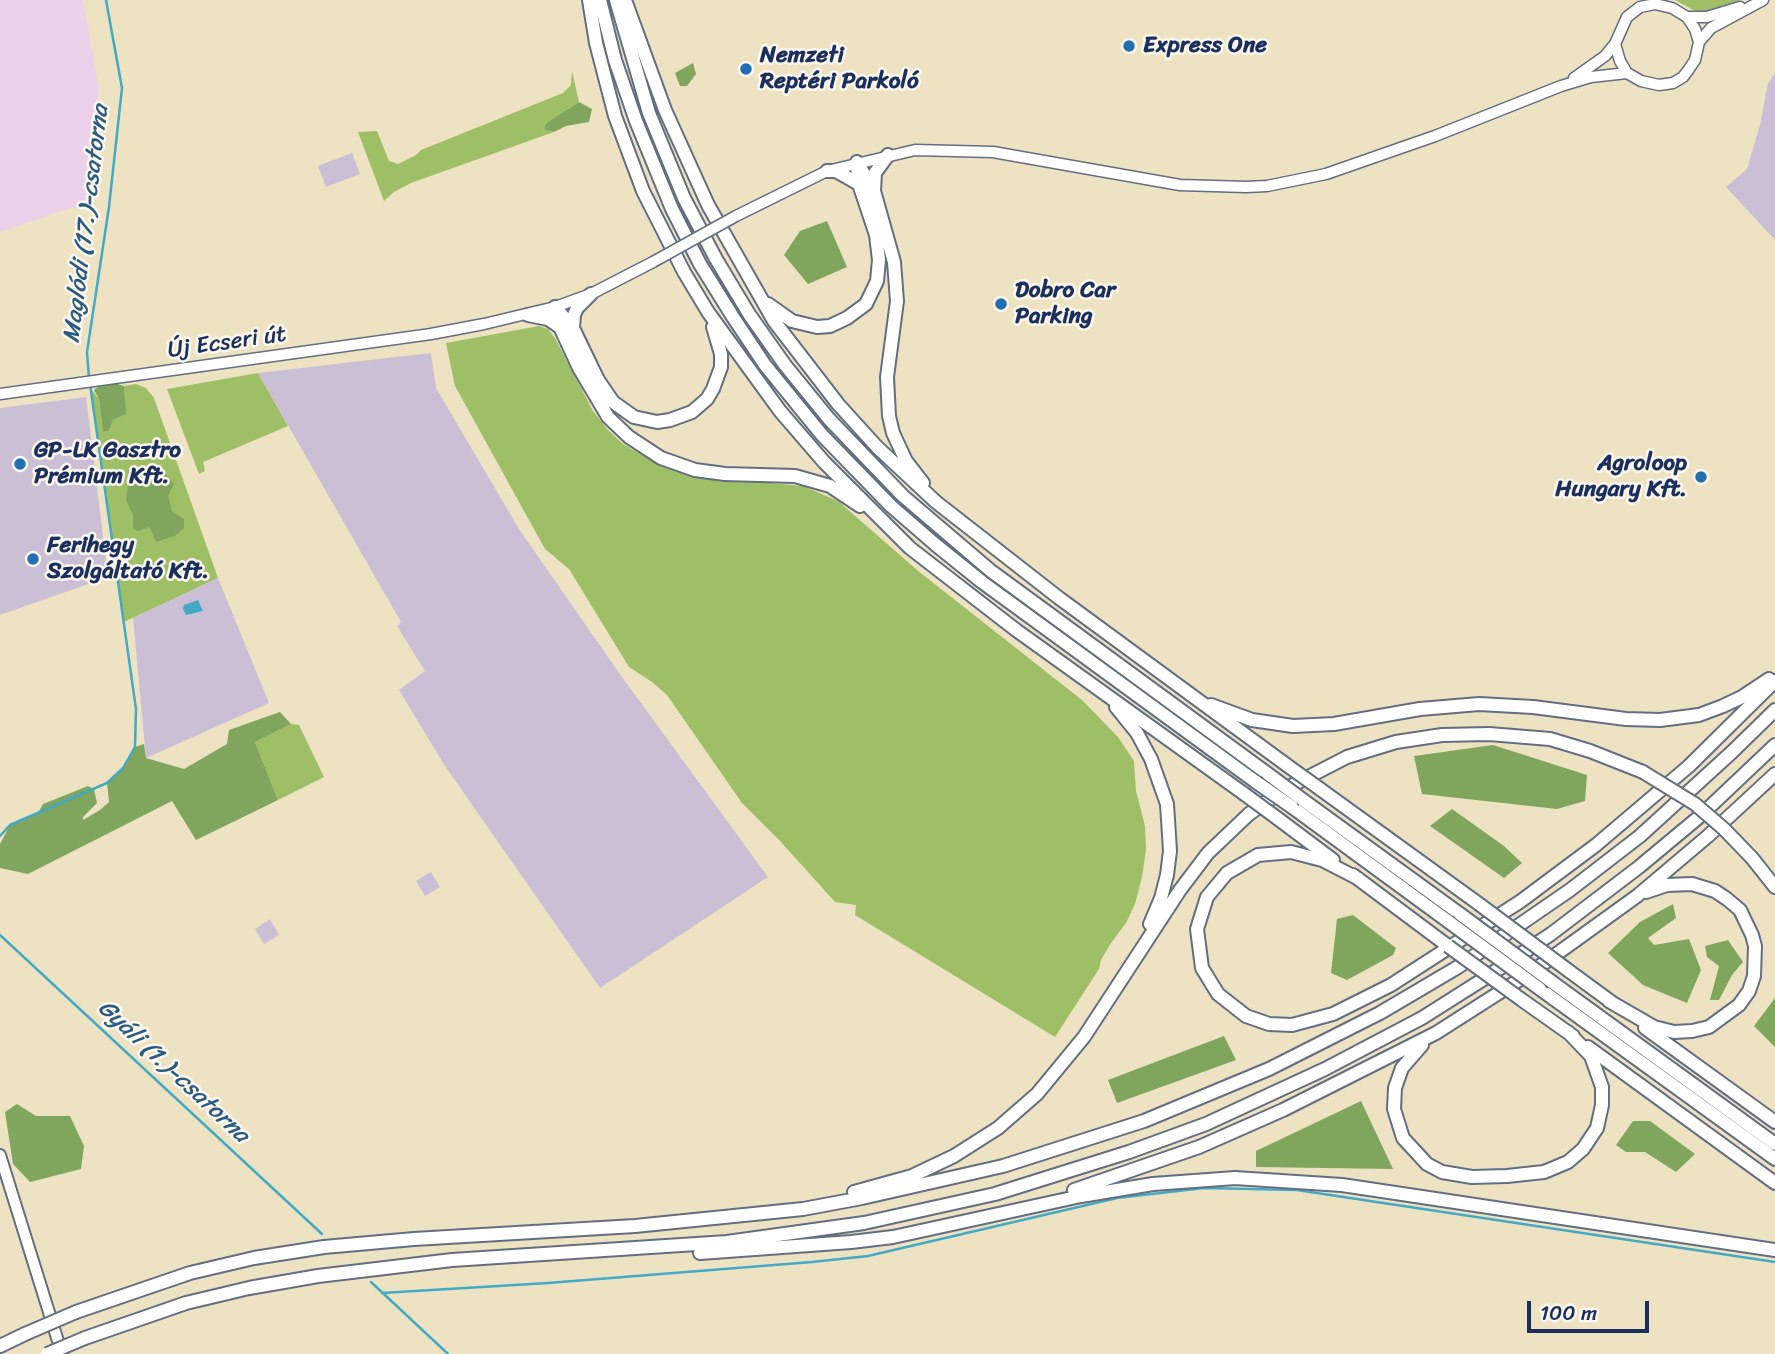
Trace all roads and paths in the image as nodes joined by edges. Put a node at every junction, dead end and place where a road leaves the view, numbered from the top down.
1 (589, 0) edge
2 (600, 0) edge
3 (616, 0) edge
4 (625, 0) edge
5 (1760, 1) edge
6 (1687, 17) junction
7 (1699, 42) junction
8 (1615, 44) junction
9 (1627, 73) junction
10 (1561, 86) junction
11 (888, 155) junction
12 (857, 162) junction
13 (827, 171) junction
14 (859, 184) junction
15 (874, 191) junction
16 (591, 294) junction
17 (759, 295) junction
18 (555, 307) junction
19 (708, 312) junction
20 (528, 315) junction
21 (566, 328) junction
22 (0, 394) edge
23 (936, 502) junction
24 (880, 519) junction
25 (1775, 674) edge
26 (1166, 677) junction
27 (1775, 681) edge
28 (1101, 692) junction
29 (1775, 710) edge
30 (1775, 745) edge
31 (1775, 774) edge
32 (1297, 804) junction
33 (1359, 879) junction
34 (1775, 887) edge
35 (1637, 896) junction
36 (1135, 956) junction
37 (1609, 1001) junction
38 (1568, 1032) junction
39 (1436, 1033) junction
40 (1775, 1122) edge
41 (1775, 1144) edge
42 (0, 1155) edge
43 (1775, 1159) edge
44 (1775, 1184) edge
45 (803, 1209) junction
46 (1007, 1211) junction
47 (647, 1249) junction
48 (1775, 1250) edge
49 (0, 1346) edge
50 (47, 1354) edge
51 (62, 1354) edge

1 - 19 highway
2 - 32 highway, bridge
3 - 32 highway, bridge
4 - 17 highway
5 - 6 main road
5 - 7 main road
6 - 7 main road
6 - 8 main road
7 - 9 main road
8 - 9 main road
8 - 10 main road
9 - 10 main road
10 - 11 main road, Új Ecseri út
11 - 12 main road, Új Ecseri út
11 - 15 highway
12 - 13 main road, Új Ecseri út
12 - 14 highway
12 - 15 highway
13 - 14 highway
13 - 16 main road, Új Ecseri út, bridge
14 - 17 highway
15 - 23 highway
16 - 18 main road, Új Ecseri út
16 - 21 highway
17 - 23 highway
18 - 20 main road, Új Ecseri út
18 - 21 highway
19 - 21 highway
19 - 24 highway
20 - 21 highway
20 - 22 main road, Új Ecseri út
21 - 24 highway
23 - 26 highway
24 - 28 highway
25 - 26 highway
26 - 37 highway, bridge
27 - 33 highway
28 - 33 highway, bridge
28 - 36 highway
29 - 45 highway
30 - 47 highway
31 - 35 highway
32 - 41 highway, bridge
32 - 43 highway, bridge
33 - 38 highway, bridge
34 - 36 highway, bridge
35 - 37 highway
35 - 39 highway
36 - 45 highway
37 - 40 highway
38 - 39 highway
38 - 44 highway
39 - 46 highway
42 - 51 main road
45 - 49 highway, bridge
46 - 47 highway
46 - 48 highway
47 - 50 highway, bridge

